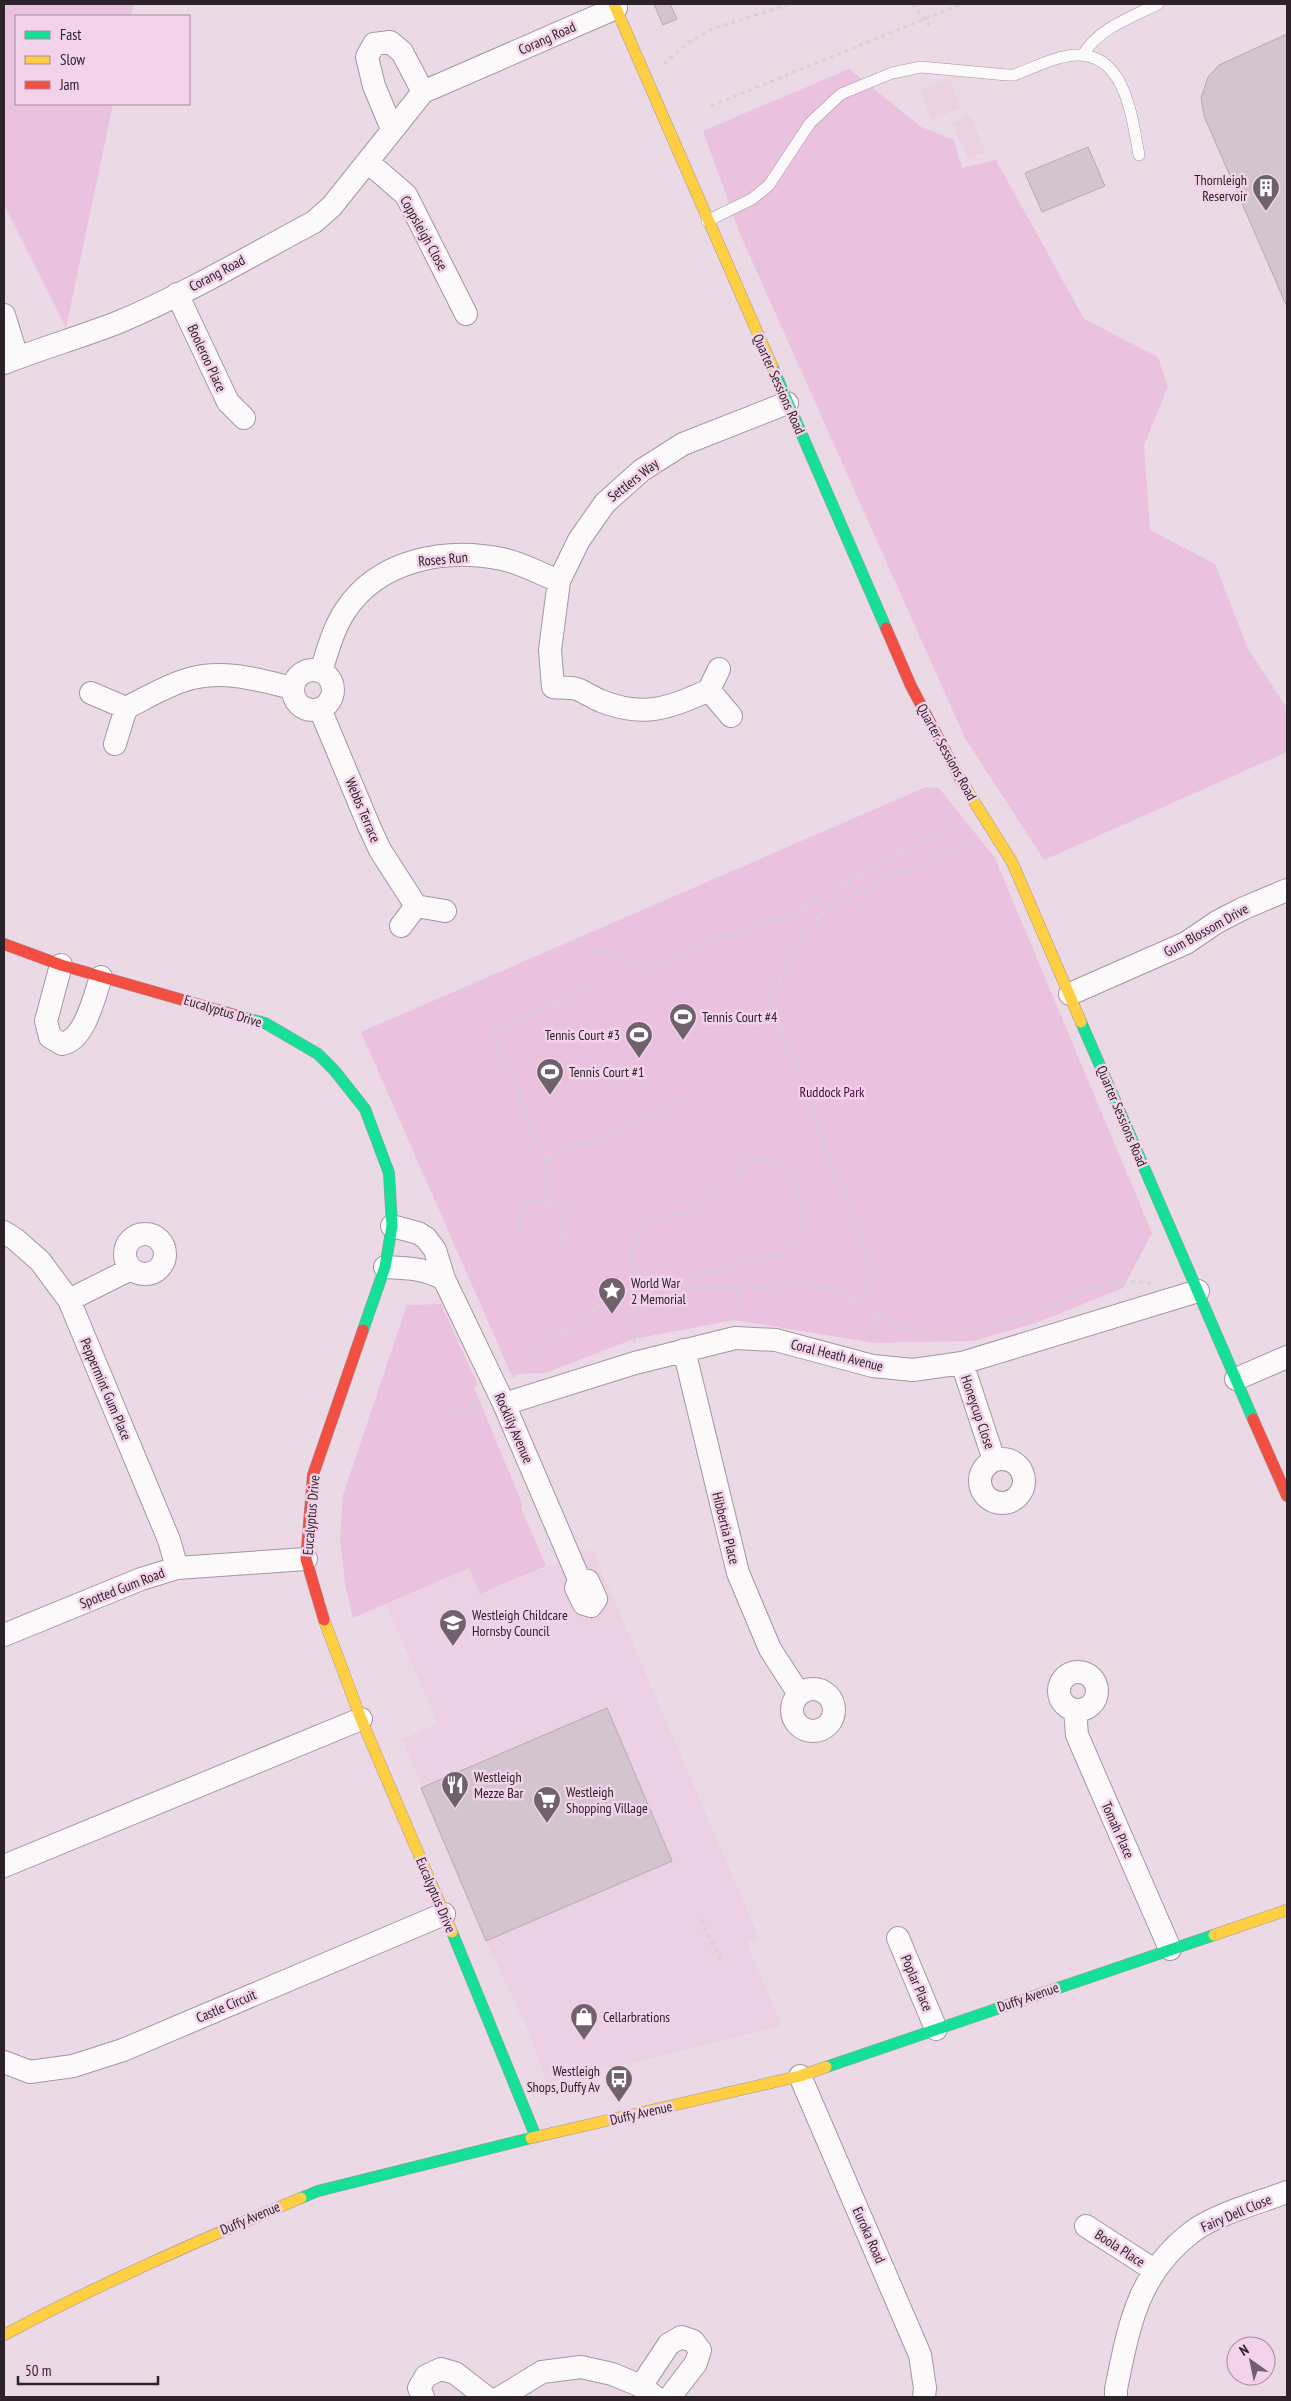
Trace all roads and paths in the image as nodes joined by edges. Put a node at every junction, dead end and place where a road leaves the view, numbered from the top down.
1 (790, 4) edge
2 (913, 4) edge
3 (961, 4) edge
4 (1158, 4) edge
5 (615, 6) edge
6 (926, 19) junction
7 (931, 28) dead end
8 (1082, 55) junction
9 (644, 75) junction
10 (423, 92) junction
11 (711, 106) dead end
12 (392, 129) junction
13 (1139, 155) dead end
14 (368, 162) junction
15 (707, 221) junction
16 (177, 294) junction
17 (466, 314) dead end
18 (4, 315) edge
19 (11, 360) edge
20 (787, 403) junction
21 (244, 418) dead end
22 (559, 582) junction
23 (719, 669) dead end
24 (321, 671) junction
25 (292, 688) junction
26 (710, 690) junction
27 (91, 693) dead end
28 (126, 708) junction
29 (320, 709) junction
30 (732, 716) dead end
31 (114, 744) dead end
32 (960, 821) dead end
33 (976, 840) dead end
34 (1287, 890) edge
35 (416, 906) junction
36 (445, 910) dead end
37 (402, 926) dead end
38 (4, 944) edge
39 (595, 949) dead end
40 (61, 965) junction
41 (101, 977) junction
42 (589, 987) dead end
43 (1070, 994) junction
44 (686, 1101) dead end
45 (545, 1160) junction
46 (547, 1203) junction
47 (392, 1226) junction
48 (518, 1228) dead end
49 (4, 1232) edge
50 (550, 1246) dead end
51 (385, 1268) junction
52 (131, 1269) dead end
53 (639, 1274) junction
54 (444, 1279) junction
55 (674, 1282) junction
56 (1158, 1283) dead end
57 (634, 1288) junction
58 (738, 1288) junction
59 (674, 1291) junction
60 (1198, 1291) junction
61 (69, 1300) junction
62 (854, 1301) junction
63 (874, 1312) junction
64 (735, 1338) junction
65 (684, 1350) junction
66 (1287, 1357) edge
67 (634, 1363) junction
68 (962, 1363) junction
69 (873, 1366) junction
70 (1236, 1379) junction
71 (501, 1397) junction
72 (444, 1404) dead end
73 (994, 1460) dead end
74 (1287, 1496) edge
75 (306, 1559) junction
76 (177, 1568) junction
77 (579, 1579) dead end
78 (4, 1635) edge
79 (799, 1694) dead end
80 (1076, 1710) dead end
81 (361, 1719) junction
82 (4, 1866) edge
83 (1287, 1910) edge
84 (444, 1914) junction
85 (701, 1920) dead end
86 (898, 1938) dead end
87 (1170, 1949) junction
88 (721, 1960) dead end
89 (936, 2029) junction
90 (4, 2062) edge
91 (800, 2076) junction
92 (536, 2137) junction
93 (1287, 2192) edge
94 (1086, 2226) dead end
95 (1154, 2270) junction
96 (4, 2336) edge
97 (648, 2391) edge
98 (423, 2397) edge
99 (486, 2397) edge
100 (501, 2397) edge
101 (670, 2397) edge
102 (924, 2397) edge
103 (1116, 2397) edge

1 - 9 path
2 - 6 path
3 - 6 path
4 - 8 lane
5 - 9 street, Quarter Sessions Road
5 - 10 street, Corang Road
6 - 7 path
6 - 11 path
8 - 13 lane
8 - 15 lane
9 - 15 street, Quarter Sessions Road
10 - 12 street, Corang Road
10 - 12 street
12 - 14 street, Corang Road
14 - 16 street, Corang Road
14 - 17 street, Coppsleigh Close
15 - 20 street, Quarter Sessions Road
16 - 19 street, Corang Road
16 - 21 street, Booleroo Place
18 - 19 street
20 - 22 street, Settlers Way
20 - 43 street, Quarter Sessions Road
22 - 24 street, Roses Run
22 - 26 street, Settlers Way
23 - 26 street
24 - 25 street
24 - 29 street
25 - 28 street
25 - 29 street
26 - 30 street
27 - 28 street
28 - 31 street
29 - 35 street, Webbs Terrace
32 - 39 path
33 - 62 path
34 - 43 street, Gum Blossom Drive
35 - 36 street
35 - 37 street
38 - 40 street, Eucalyptus Drive
40 - 41 street, Eucalyptus Drive
40 - 41 street
41 - 47 street, Eucalyptus Drive
42 - 45 path
43 - 60 street, Quarter Sessions Road
44 - 45 path
45 - 46 path
46 - 48 path
46 - 50 path
47 - 51 street, Eucalyptus Drive
47 - 54 street, Rocklily Avenue
49 - 61 street, Peppermint Gum Place
51 - 54 street
51 - 75 street, Eucalyptus Drive
52 - 61 street
53 - 55 path
53 - 55 path
53 - 57 path
54 - 71 street, Rocklily Avenue
55 - 59 path
56 - 63 path
57 - 59 path
57 - 67 path
57 - 71 path
58 - 59 path
58 - 62 path
58 - 64 path
60 - 68 street, Coral Heath Avenue
60 - 70 street, Quarter Sessions Road
61 - 76 street, Peppermint Gum Place
62 - 63 path
63 - 69 path
64 - 65 street, Coral Heath Avenue
64 - 69 street, Coral Heath Avenue
65 - 67 street, Coral Heath Avenue
65 - 79 street, Hibbertia Place
66 - 70 street
67 - 71 street, Coral Heath Avenue
68 - 69 street, Coral Heath Avenue
68 - 73 street, Honeycup Close
70 - 74 street, Quarter Sessions Road
71 - 72 path
71 - 77 street, Rocklily Avenue
75 - 76 street, Spotted Gum Road
75 - 81 street, Eucalyptus Drive
76 - 78 street, Spotted Gum Road
80 - 87 street, Tomah Place
81 - 82 street
81 - 84 street, Eucalyptus Drive
83 - 87 street, Duffy Avenue
84 - 90 street, Castle Circuit
84 - 92 street, Eucalyptus Drive
85 - 88 path
86 - 89 street, Poplar Place
87 - 89 street, Duffy Avenue
89 - 91 street, Duffy Avenue
91 - 92 street, Duffy Avenue
91 - 102 street, Euroka Road
92 - 96 street, Duffy Avenue
93 - 95 street, Fairy Dell Close
94 - 95 street, Boola Place
95 - 103 street, Fairy Dell Close
97 - 100 street
97 - 101 street
98 - 99 street

